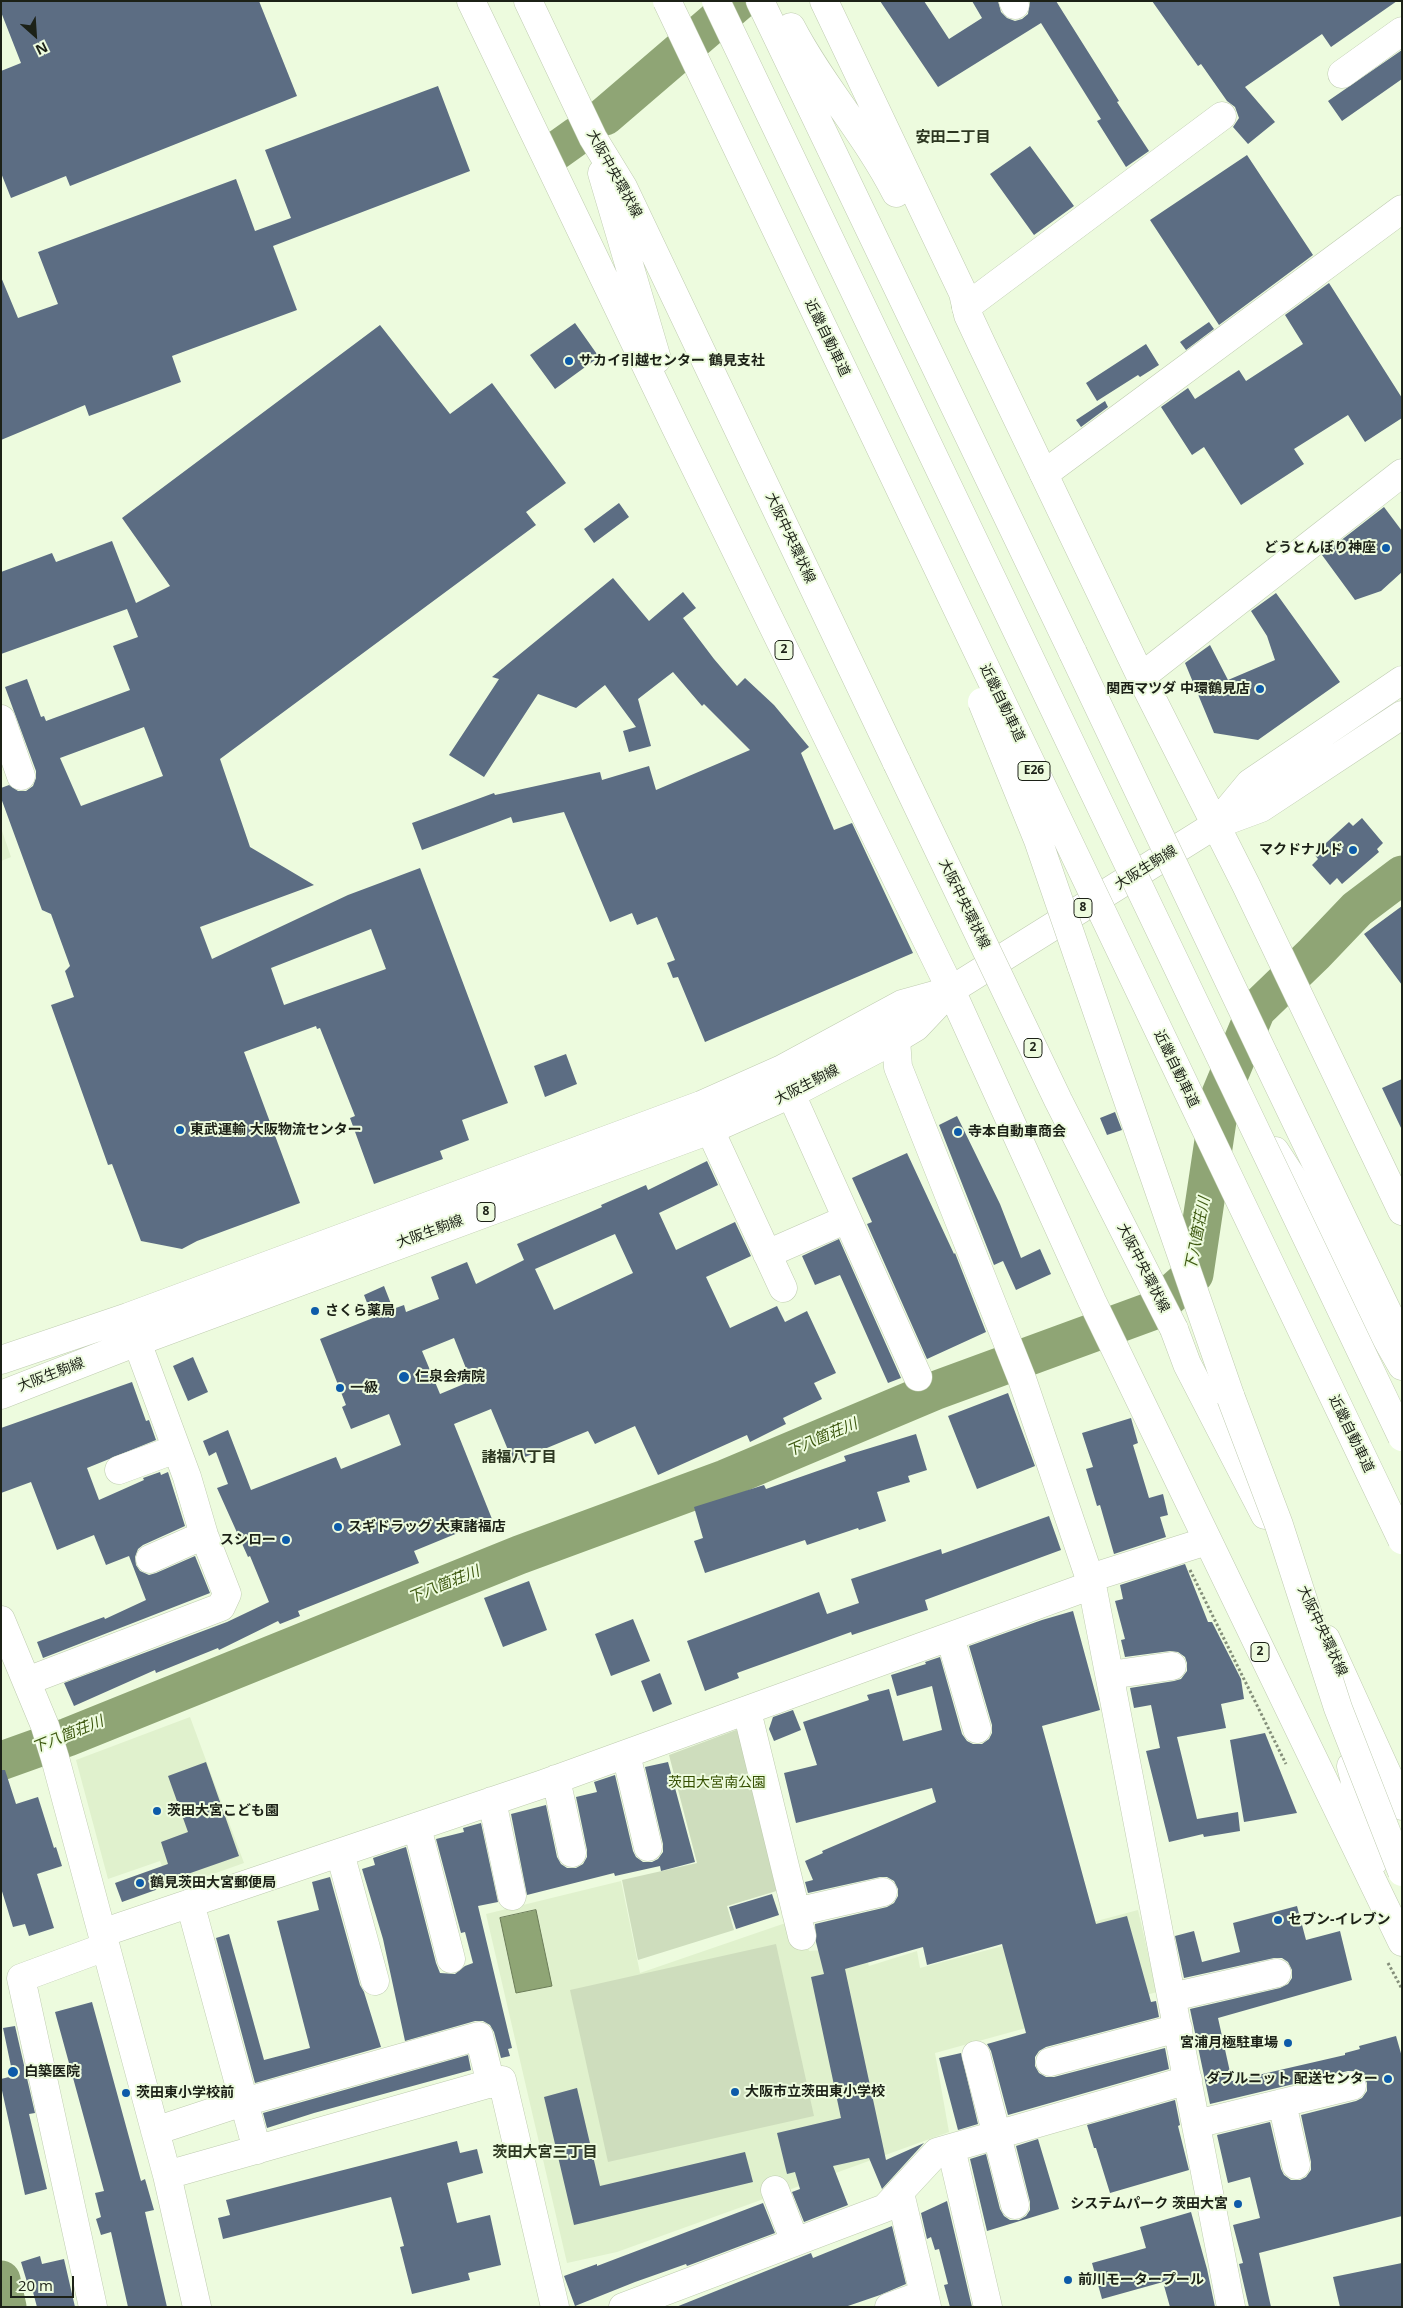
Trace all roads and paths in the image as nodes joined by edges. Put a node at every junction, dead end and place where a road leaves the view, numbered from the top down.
1 (471, 1) edge
2 (528, 1) edge
3 (667, 1) edge
4 (716, 1) edge
5 (760, 1) edge
6 (778, 1) edge
7 (824, 1) edge
8 (1402, 31) edge
9 (1342, 74) dead end
10 (1222, 116) dead end
11 (593, 138) junction
12 (1402, 209) edge
13 (791, 262) junction
14 (966, 308) junction
15 (674, 426) junction
16 (1402, 473) edge
17 (1044, 474) junction
18 (1141, 677) junction
19 (1402, 680) edge
20 (1402, 715) edge
21 (1, 719) edge
22 (21, 776) dead end
23 (1215, 825) junction
24 (951, 990) junction
25 (896, 1039) junction
26 (791, 1094) junction
27 (1240, 1097) junction
28 (710, 1130) junction
29 (1402, 1211) edge
30 (847, 1219) junction
31 (767, 1254) junction
32 (783, 1288) dead end
33 (137, 1342) junction
34 (1402, 1342) edge
35 (1, 1360) edge
36 (1402, 1366) edge
37 (918, 1377) dead end
38 (1, 1395) edge
39 (1402, 1437) edge
40 (176, 1449) junction
41 (119, 1470) dead end
42 (204, 1535) junction
43 (1402, 1540) edge
44 (1207, 1541) junction
45 (150, 1559) dead end
46 (1091, 1582) junction
47 (1312, 1609) junction
48 (1, 1620) edge
49 (950, 1637) junction
50 (1172, 1666) dead end
51 (1110, 1675) junction
52 (27, 1681) junction
53 (746, 1711) junction
54 (977, 1729) dead end
55 (626, 1754) junction
56 (556, 1779) junction
57 (492, 1801) junction
58 (1402, 1806) edge
59 (417, 1827) junction
60 (648, 1847) dead end
61 (340, 1853) junction
62 (572, 1853) dead end
63 (1402, 1872) edge
64 (883, 1892) dead end
65 (512, 1896) dead end
66 (190, 1903) junction
67 (1402, 1932) edge
68 (103, 1940) junction
69 (1402, 1942) edge
70 (451, 1959) dead end
71 (1276, 1973) dead end
72 (375, 1981) dead end
73 (1164, 1990) junction
74 (1178, 2028) junction
75 (976, 2055) dead end
76 (1050, 2062) dead end
77 (1188, 2080) junction
78 (491, 2084) junction
79 (1352, 2086) dead end
80 (244, 2102) junction
81 (1282, 2103) junction
82 (1196, 2124) junction
83 (155, 2131) junction
84 (996, 2135) junction
85 (951, 2148) junction
86 (256, 2150) junction
87 (1296, 2165) dead end
88 (167, 2175) junction
89 (775, 2190) dead end
90 (900, 2193) junction
91 (1015, 2205) dead end
92 (795, 2242) junction
93 (925, 2301) edge
94 (93, 2307) edge
95 (197, 2307) edge
96 (556, 2307) edge
97 (623, 2307) edge
98 (889, 2307) edge
99 (988, 2307) edge
100 (1231, 2307) edge

1 - 15 main road, 2
2 - 11 main road, 大阪中央環状線 / 2
3 - 13 main road, 近畿自動車道 / E26, bridge
4 - 27 main road, bridge
5 - 34 main road, bridge
6 - 14 main road
7 - 14 main road
8 - 9 main road
10 - 14 main road
11 - 15 main road
11 - 47 main road, 大阪中央環状線 / 2, bridge
12 - 17 main road
13 - 43 main road, 近畿自動車道 / E26, bridge
13 - 63 main road, bridge
14 - 17 main road
15 - 24 main road, 2
16 - 18 main road
17 - 18 main road
18 - 23 main road
19 - 23 main road, 大阪生駒線 / 8
20 - 23 main road, 大阪生駒線 / 8
21 - 22 main road
23 - 24 main road, 大阪生駒線 / 8
23 - 29 main road
24 - 25 main road, 大阪生駒線 / 8
24 - 35 main road, 大阪生駒線 / 8
24 - 44 main road, 2
25 - 26 main road, 大阪生駒線 / 8
25 - 46 main road
26 - 28 main road, 大阪生駒線 / 8
26 - 30 main road
27 - 36 main road, bridge
27 - 39 main road, bridge
28 - 31 main road
28 - 33 main road, 大阪生駒線 / 8
30 - 31 main road
30 - 37 main road
31 - 32 main road
33 - 38 main road, 大阪生駒線 / 8
33 - 40 main road
40 - 41 main road
40 - 42 main road
42 - 45 main road
42 - 52 main road
44 - 46 main road
44 - 69 main road, 2
46 - 49 main road
46 - 51 main road
47 - 58 main road, 大阪中央環状線 / 2
47 - 67 main road
48 - 52 main road
49 - 53 main road
49 - 54 main road
50 - 51 main road
51 - 73 main road
52 - 68 main road
53 - 55 main road
53 - 64 main road
55 - 56 main road
55 - 60 main road
56 - 57 main road
56 - 62 main road
57 - 59 main road
57 - 65 main road
59 - 61 main road
59 - 70 main road
61 - 66 main road
61 - 72 main road
66 - 68 main road
66 - 80 main road
68 - 83 main road
68 - 94 main road
71 - 73 main road
73 - 74 main road
74 - 76 main road
74 - 77 main road
75 - 84 main road
77 - 82 main road
77 - 84 main road
78 - 80 main road
78 - 86 main road
78 - 96 main road
79 - 81 main road
80 - 83 main road
80 - 86 main road
81 - 82 main road
81 - 87 main road
82 - 100 main road
83 - 88 main road
84 - 85 main road
84 - 91 main road
85 - 90 main road
85 - 99 main road
86 - 88 main road
88 - 95 main road
89 - 92 main road
90 - 92 main road
90 - 93 main road
92 - 97 main road
93 - 98 main road

